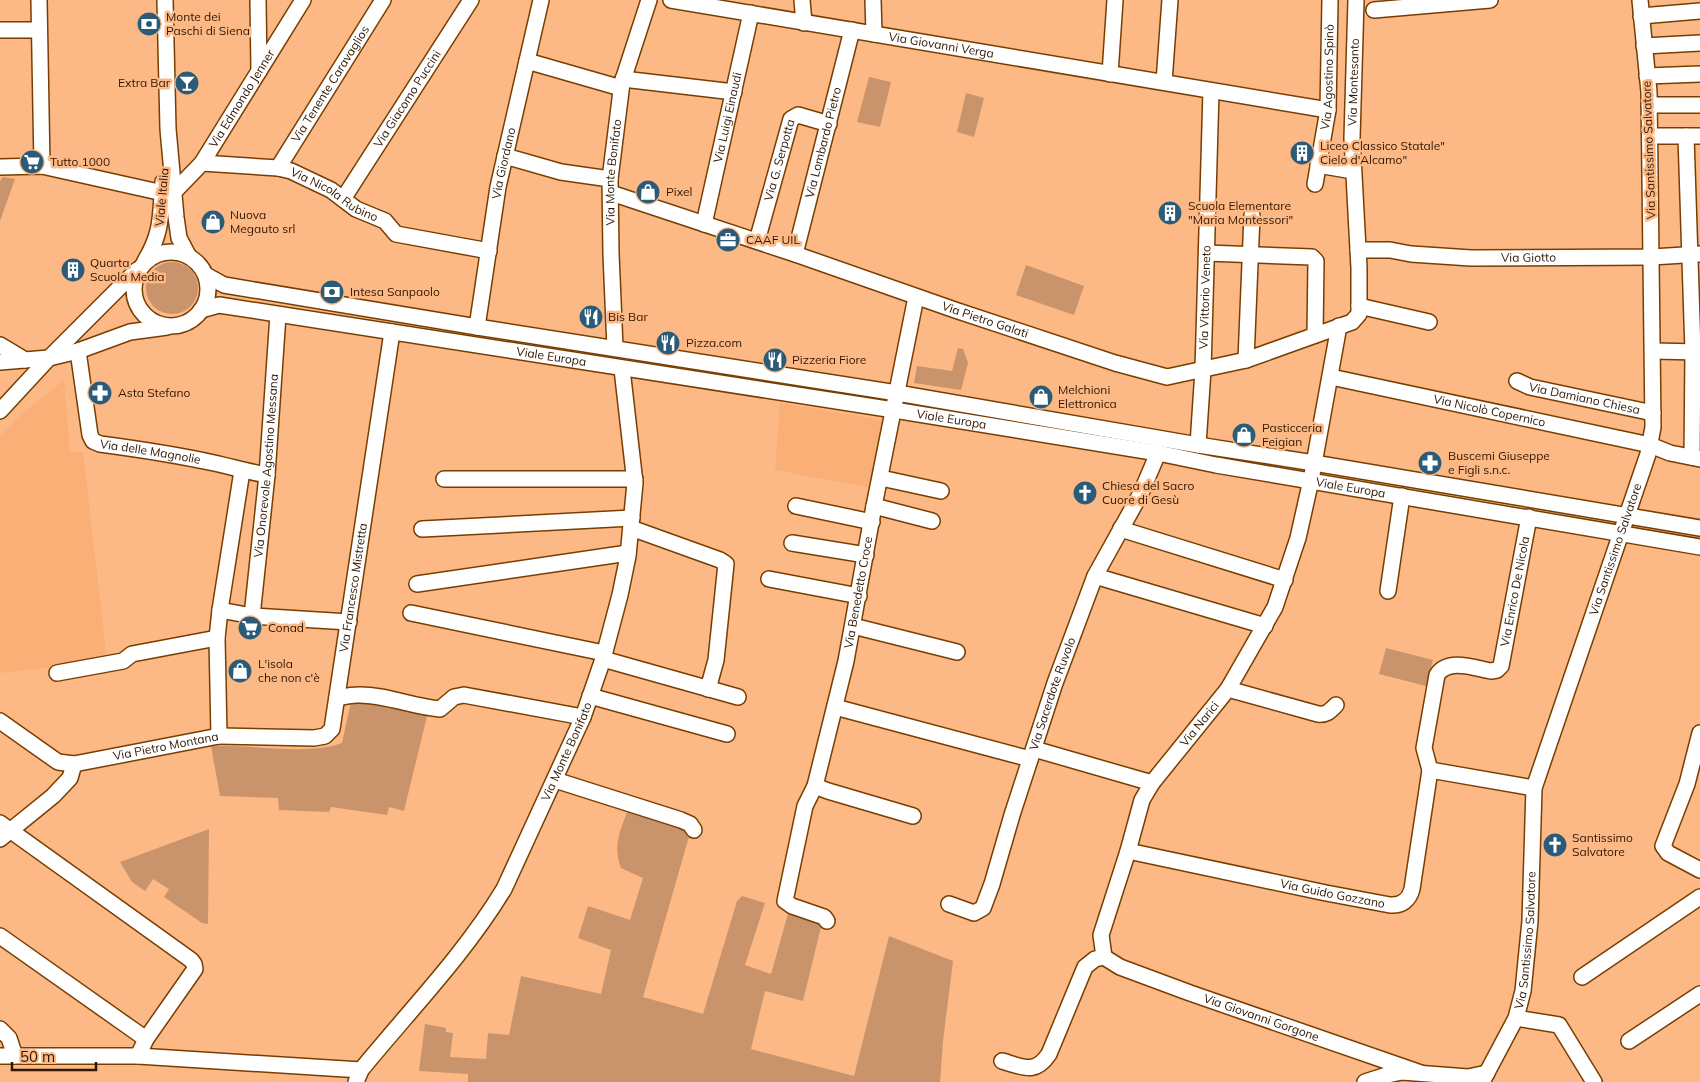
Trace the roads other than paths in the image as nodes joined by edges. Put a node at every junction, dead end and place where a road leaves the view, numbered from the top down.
1 (39, 0) edge
2 (165, 0) edge
3 (258, 0) edge
4 (303, 0) edge
5 (383, 0) edge
6 (471, 0) edge
7 (542, 0) edge
8 (649, 0) edge
9 (671, 0) edge
10 (802, 0) edge
11 (873, 0) edge
12 (1114, 0) edge
13 (1170, 0) edge
14 (1330, 0) edge
15 (1356, 0) edge
16 (1490, 0) edge
17 (1640, 0) edge
18 (1374, 10) dead end
19 (1700, 11) edge
20 (751, 13) junction
21 (1641, 16) junction
22 (804, 23) junction
23 (0, 30) edge
24 (40, 30) junction
25 (852, 30) junction
26 (874, 34) junction
27 (1700, 43) edge
28 (1644, 46) junction
29 (527, 62) junction
30 (259, 71) junction
31 (1110, 74) junction
32 (1700, 74) edge
33 (1647, 76) junction
34 (1164, 82) junction
35 (622, 83) junction
36 (1211, 91) junction
37 (734, 92) junction
38 (1649, 105) junction
39 (1700, 105) edge
40 (1328, 110) junction
41 (829, 124) junction
42 (1650, 136) junction
43 (1693, 136) edge
44 (505, 156) junction
45 (202, 163) junction
46 (1318, 165) junction
47 (42, 166) junction
48 (0, 167) edge
49 (278, 168) junction
50 (1353, 171) junction
51 (1315, 184) dead end
52 (611, 186) junction
53 (168, 192) junction
54 (343, 199) junction
55 (1252, 215) dead end
56 (704, 224) junction
57 (757, 241) junction
58 (1358, 250) junction
59 (489, 251) junction
60 (1207, 252) junction
61 (795, 254) junction
62 (1251, 255) junction
63 (1695, 255) edge
64 (188, 256) junction
65 (1652, 257) junction
66 (142, 264) junction
67 (206, 275) junction
68 (916, 297) junction
69 (201, 310) junction
70 (1359, 310) junction
71 (278, 315) junction
72 (1429, 322) dead end
73 (173, 326) junction
74 (1339, 326) junction
75 (477, 327) junction
76 (392, 332) junction
77 (1315, 334) junction
78 (0, 345) edge
79 (615, 348) junction
80 (1652, 351) junction
81 (78, 352) junction
82 (1696, 352) edge
83 (49, 358) junction
84 (24, 360) junction
85 (1246, 360) junction
86 (0, 362) edge
87 (622, 369) junction
88 (1203, 370) junction
89 (1330, 377) junction
90 (1517, 381) dead end
91 (897, 393) junction
92 (894, 410) junction
93 (0, 412) edge
94 (1653, 413) junction
95 (1198, 445) junction
96 (1650, 445) junction
97 (1158, 454) junction
98 (1696, 458) edge
99 (1314, 463) junction
100 (242, 471) junction
101 (267, 475) junction
102 (881, 478) junction
103 (444, 479) dead end
104 (635, 479) junction
105 (1311, 480) junction
106 (941, 491) dead end
107 (1402, 496) junction
108 (796, 506) dead end
109 (874, 506) junction
110 (1626, 516) junction
111 (1529, 517) junction
112 (932, 521) dead end
113 (872, 522) junction
114 (631, 523) junction
115 (1121, 528) junction
116 (1700, 528) edge
117 (422, 529) dead end
118 (1620, 534) junction
119 (792, 543) dead end
120 (1700, 546) edge
121 (628, 553) junction
122 (866, 555) junction
123 (1095, 576) junction
124 (769, 579) dead end
125 (1285, 580) junction
126 (417, 584) dead end
127 (1388, 591) dead end
128 (859, 596) junction
129 (220, 610) junction
130 (412, 613) dead end
131 (252, 616) junction
132 (349, 622) junction
133 (853, 626) junction
134 (1265, 626) junction
135 (217, 638) junction
136 (957, 652) dead end
137 (604, 656) junction
138 (57, 673) dead end
139 (708, 689) junction
140 (1228, 689) junction
141 (590, 696) junction
142 (738, 697) dead end
143 (337, 698) junction
144 (1336, 705) dead end
145 (835, 707) junction
146 (583, 717) junction
147 (0, 721) edge
148 (727, 734) dead end
149 (219, 736) junction
150 (1699, 741) edge
151 (1032, 754) junction
152 (74, 764) junction
153 (1430, 770) junction
154 (555, 780) junction
155 (1152, 783) junction
156 (1694, 784) edge
157 (816, 786) junction
158 (1534, 788) junction
159 (913, 816) dead end
160 (694, 830) dead end
161 (4, 831) edge
162 (1128, 851) junction
163 (1700, 870) edge
164 (1700, 897) edge
165 (949, 904) dead end
166 (827, 921) dead end
167 (0, 936) edge
168 (1104, 957) junction
169 (1582, 977) dead end
170 (1700, 994) edge
171 (1516, 1018) junction
172 (0, 1029) edge
173 (146, 1039) junction
174 (1629, 1041) dead end
175 (7, 1056) edge
176 (138, 1056) junction
177 (1002, 1061) dead end
178 (1421, 1073) junction
179 (359, 1076) edge
180 (1484, 1078) edge
181 (1365, 1082) edge
182 (1594, 1082) edge

1 - 24 street
2 - 53 street, Viale Italia
3 - 30 street
4 - 30 street, Via Edmondo Jenner
5 - 49 street, Via Tenente Caravaglios
6 - 54 street, Via Giacomo Puccini
7 - 29 street, Via Giordano
8 - 35 street, Via Monte Bonifato
9 - 20 street, Via Giovanni Verga
10 - 22 street
11 - 26 street
12 - 31 street
13 - 34 street
14 - 40 street, Via Agostino Spinò
15 - 50 street, Via Montesanto
16 - 18 street
17 - 21 street, Via Santissimo Salvatore
19 - 21 street
20 - 22 street, Via Giovanni Verga
20 - 37 street, Via Luigi Einaudi
21 - 28 street, Via Santissimo Salvatore
22 - 25 street, Via Giovanni Verga
23 - 24 street
24 - 47 street
25 - 26 street, Via Giovanni Verga
25 - 41 street, Via Lombardo Pietro
26 - 31 street, Via Giovanni Verga
27 - 28 street
28 - 33 street, Via Santissimo Salvatore
29 - 35 street
29 - 44 street, Via Giordano
30 - 45 street, Via Edmondo Jenner
31 - 34 street, Via Giovanni Verga
32 - 33 street
33 - 38 street, Via Santissimo Salvatore
34 - 36 street, Via Giovanni Verga
35 - 37 street
35 - 52 street, Via Monte Bonifato
36 - 40 street, Via Giovanni Verga
36 - 60 street, Via Vittorio Veneto
37 - 56 street, Via Luigi Einaudi
38 - 39 street
38 - 42 street, Via Santissimo Salvatore
40 - 46 street, Via Agostino Spinò
41 - 57 street, Via G. Serpotta
41 - 61 street, Via Lombardo Pietro
42 - 43 street
42 - 65 street, Via Santissimo Salvatore
43 - 63 street
44 - 52 street, Via Pietro Galati
44 - 59 street, Via Giordano
45 - 49 street, Via Nicola Rubino
45 - 53 street, Via Edmondo Jenner
46 - 50 street
46 - 51 street, Via Agostino Spinò
47 - 48 street
47 - 53 street
49 - 54 street, Via Nicola Rubino
50 - 58 street, Via Montesanto
52 - 56 street, Via Pietro Galati
52 - 79 street, Via Monte Bonifato
53 - 64 street, Viale Italia
53 - 66 street, Viale Italia
54 - 59 street, Via Nicola Rubino
55 - 62 street
56 - 57 street, Via Pietro Galati
57 - 61 street, Via Pietro Galati
58 - 65 street, Via Giotto
58 - 70 street, Via Montesanto
59 - 75 street, Via Giordano
60 - 62 street
60 - 88 street, Via Vittorio Veneto
61 - 68 street, Via Pietro Galati
62 - 77 street
62 - 85 street
63 - 65 street, Via Giotto
63 - 82 street
64 - 66 street
64 - 67 street
65 - 80 street, Via Santissimo Salvatore
66 - 73 street
66 - 83 street
67 - 69 street
67 - 75 street, Viale Europa
68 - 88 street, Via Pietro Galati
68 - 91 street, Via Benedetto Croce
69 - 71 street, Viale Europa
69 - 73 street
70 - 72 street
70 - 74 street, Via Pietro Galati
71 - 76 street, Viale Europa
71 - 101 street, Via Onorevole Agostino Messana
73 - 81 street
74 - 77 street, Via Pietro Galati
74 - 89 street, Via Narici
75 - 79 street, Viale Europa
76 - 87 street, Viale Europa
76 - 132 street, Via Francesco Mistretta
77 - 85 street, Via Pietro Galati
78 - 84 street
79 - 91 street, Viale Europa
80 - 82 street
80 - 94 street, Via Santissimo Salvatore
81 - 83 street
81 - 100 street, Via delle Magnolie
82 - 98 street
83 - 84 street
83 - 93 street
84 - 86 street
85 - 88 street, Via Pietro Galati
87 - 92 street, Viale Europa
87 - 104 street, Via Monte Bonifato
88 - 95 street, Via Vittorio Veneto
89 - 96 street, Via Nicolò Copernico
89 - 99 street, Via Narici
90 - 94 street, Via Damiano Chiesa
91 - 92 street, Via Benedetto Croce
91 - 95 street, Viale Europa
92 - 97 street, Viale Europa
92 - 102 street, Via Benedetto Croce
94 - 96 street, Via Santissimo Salvatore
95 - 99 street, Viale Europa
96 - 98 street, Via Nicolò Copernico
96 - 110 street, Via Santissimo Salvatore
97 - 105 street, Viale Europa
97 - 115 street, Via Sacerdote Ruvolo
99 - 105 street, Via Narici
99 - 110 street, Viale Europa
100 - 101 street, Via delle Magnolie
100 - 129 street, Via Pietro Montana
101 - 131 street, Via Onorevole Agostino Messana
102 - 106 street
102 - 109 street, Via Benedetto Croce
103 - 104 street
104 - 114 street, Via Monte Bonifato
105 - 107 street, Viale Europa
105 - 125 street, Via Narici
107 - 111 street, Viale Europa
107 - 127 street
108 - 113 street
109 - 112 street
109 - 113 street, Via Benedetto Croce
110 - 116 street, Viale Europa
110 - 118 street, Via Santissimo Salvatore
111 - 118 street, Viale Europa
111 - 153 street, Via Enrico De Nicola
113 - 122 street, Via Benedetto Croce
114 - 117 street
114 - 121 street, Via Monte Bonifato
114 - 139 street
115 - 123 street, Via Sacerdote Ruvolo
115 - 125 street
118 - 120 street, Viale Europa
118 - 158 street, Via Santissimo Salvatore
119 - 122 street
121 - 126 street
121 - 137 street, Via Monte Bonifato
122 - 128 street, Via Benedetto Croce
123 - 134 street
123 - 151 street, Via Sacerdote Ruvolo
124 - 128 street
125 - 134 street, Via Narici
128 - 133 street, Via Benedetto Croce
129 - 131 street
129 - 135 street, Via Pietro Montana
130 - 137 street
131 - 132 street
132 - 143 street, Via Francesco Mistretta
133 - 136 street
133 - 145 street, Via Benedetto Croce
134 - 140 street, Via Narici
135 - 138 street
135 - 149 street, Via Pietro Montana
137 - 139 street
137 - 141 street, Via Monte Bonifato
139 - 142 street
140 - 144 street
140 - 155 street, Via Narici
141 - 146 street, Via Monte Bonifato
141 - 148 street
143 - 146 street
143 - 149 street, Via Francesco Mistretta
145 - 151 street
145 - 157 street, Via Benedetto Croce
146 - 154 street, Via Monte Bonifato
147 - 152 street
149 - 152 street, Via Pietro Montana
150 - 156 street
151 - 155 street
151 - 165 street, Via Sacerdote Ruvolo
152 - 161 street
153 - 158 street
153 - 162 street, Via Guido Gozzano
154 - 160 street
154 - 179 street, Via Monte Bonifato
155 - 162 street, Via Narici
156 - 163 street
157 - 159 street
157 - 166 street, Via Benedetto Croce
158 - 171 street, Via Santissimo Salvatore
161 - 173 street
162 - 168 street, Via Narici
164 - 169 street
167 - 173 street
168 - 177 street
168 - 178 street, Via Giovanni Gorgone
170 - 174 street
171 - 180 street, Via Santissimo Salvatore
171 - 182 street
172 - 175 street
173 - 176 street
175 - 176 street
176 - 179 street
178 - 180 street
178 - 181 street

